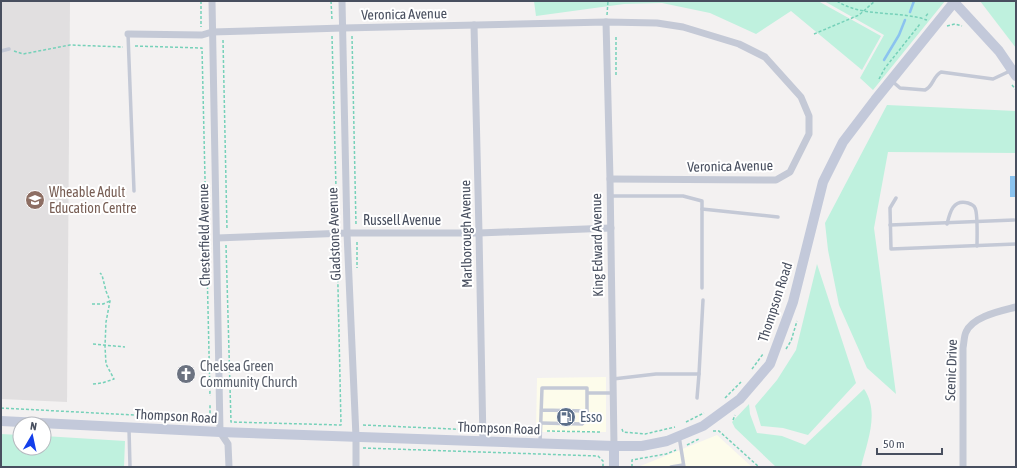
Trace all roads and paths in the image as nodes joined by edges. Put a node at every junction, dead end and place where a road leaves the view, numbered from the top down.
1 (201, 1) edge
2 (212, 1) edge
3 (331, 1) edge
4 (342, 1) edge
5 (608, 1) edge
6 (837, 1) edge
7 (875, 1) edge
8 (955, 1) edge
9 (863, 11) junction
10 (929, 12) dead end
11 (926, 16) dead end
12 (332, 20) dead end
13 (606, 22) junction
14 (920, 24) dead end
15 (474, 25) junction
16 (966, 26) dead end
17 (939, 27) junction
18 (343, 28) junction
19 (201, 31) dead end
20 (212, 32) junction
21 (128, 34) joint
22 (814, 34) dead end
23 (332, 36) dead end
24 (352, 36) dead end
25 (223, 38) dead end
26 (129, 46) junction
27 (9, 49) joint
28 (1, 51) edge
29 (1011, 73) edge
30 (891, 80) junction
31 (877, 84) dead end
32 (1016, 90) edge
33 (610, 179) junction
34 (134, 191) dead end
35 (610, 196) junction
36 (896, 198) dead end
37 (702, 209) junction
38 (778, 217) dead end
39 (1014, 220) dead end
40 (977, 222) junction
41 (947, 224) junction
42 (356, 225) dead end
43 (890, 225) junction
44 (337, 227) dead end
45 (611, 228) junction
46 (227, 231) dead end
47 (347, 233) junction
48 (479, 233) junction
49 (217, 238) junction
50 (337, 240) dead end
51 (226, 244) dead end
52 (1016, 244) edge
53 (978, 246) junction
54 (100, 273) dead end
55 (702, 288) dead end
56 (703, 300) dead end
57 (110, 301) junction
58 (92, 304) dead end
59 (1016, 307) edge
60 (798, 318) dead end
61 (93, 344) dead end
62 (105, 346) junction
63 (125, 347) dead end
64 (764, 352) dead end
65 (784, 354) dead end
66 (749, 373) dead end
67 (699, 374) junction
68 (746, 378) dead end
69 (613, 379) junction
70 (94, 384) dead end
71 (588, 393) junction
72 (613, 393) junction
73 (210, 396) dead end
74 (697, 398) dead end
75 (719, 402) dead end
76 (210, 405) dead end
77 (1, 408) edge
78 (541, 410) junction
79 (740, 410) dead end
80 (579, 411) junction
81 (587, 411) junction
82 (707, 411) dead end
83 (576, 415) dead end
84 (733, 420) dead end
85 (1, 421) edge
86 (541, 423) junction
87 (361, 425) dead end
88 (129, 428) junction
89 (473, 430) dead end
90 (220, 432) junction
91 (623, 432) dead end
92 (709, 433) dead end
93 (679, 436) junction
94 (356, 437) junction
95 (702, 437) dead end
96 (483, 442) junction
97 (540, 444) junction
98 (614, 446) junction
99 (362, 448) dead end
100 (681, 448) junction
101 (683, 466) edge
102 (130, 467) edge
103 (229, 467) edge
104 (356, 467) edge
105 (603, 467) edge
106 (614, 467) edge
107 (632, 467) edge
108 (671, 467) edge
109 (759, 467) edge
110 (963, 467) edge

1 - 19 path
2 - 20 street, Chesterfield Avenue
3 - 12 path
4 - 18 street, Gladstone Avenue
5 - 13 path
6 - 9 path
7 - 9 path
8 - 17 street, Thompson Road
8 - 29 street
9 - 17 path
9 - 22 path
10 - 11 path
13 - 15 street, Veronica Avenue
13 - 33 street, King Edward Avenue
13 - 33 street, Veronica Avenue
14 - 31 path
15 - 18 street, Veronica Avenue
15 - 48 street, Marlborough Avenue
16 - 17 path
17 - 30 street, Thompson Road
18 - 20 street, Veronica Avenue
18 - 47 street, Gladstone Avenue
20 - 21 street, Veronica Avenue
20 - 49 street, Chesterfield Avenue
21 - 26 lane
23 - 44 path
24 - 42 path
25 - 46 path
26 - 27 path
26 - 34 lane
26 - 73 path
27 - 28 lane
29 - 30 lane
29 - 32 path
30 - 93 street, Thompson Road
33 - 35 street, King Edward Avenue
35 - 37 lane
35 - 45 street, King Edward Avenue
36 - 43 lane
37 - 38 lane
37 - 55 lane
39 - 40 lane
40 - 41 lane
40 - 41 lane
40 - 53 lane
41 - 43 lane
43 - 53 lane
45 - 48 street, Russell Avenue
45 - 69 street, King Edward Avenue
47 - 48 street, Russell Avenue
47 - 49 street, Russell Avenue
47 - 94 street, Gladstone Avenue
48 - 96 street, Marlborough Avenue
49 - 90 street, Chesterfield Avenue
50 - 51 path
52 - 53 lane
54 - 57 path
56 - 67 lane
57 - 58 path
57 - 62 path
59 - 110 street, Scenic Drive
60 - 65 path
61 - 62 path
62 - 63 path
62 - 70 path
64 - 66 path
67 - 69 lane
67 - 74 lane
68 - 75 path
69 - 72 street, King Edward Avenue
71 - 72 lane
71 - 78 lane
71 - 81 lane
72 - 98 street, King Edward Avenue
76 - 77 path
78 - 80 lane
78 - 86 lane
79 - 84 path
80 - 81 lane
80 - 83 lane
81 - 86 lane
82 - 91 path
85 - 88 street, Thompson Road
86 - 97 lane
87 - 89 path
88 - 90 street, Thompson Road
88 - 102 lane
90 - 94 street, Thompson Road
90 - 103 street, Chesterfield Avenue
92 - 109 path
93 - 98 street, Thompson Road
93 - 100 lane
94 - 96 street, Thompson Road
94 - 104 street, Gladstone Avenue
95 - 100 path
96 - 97 street, Thompson Road
97 - 98 street, Thompson Road
98 - 106 street, King Edward Avenue
99 - 105 path
100 - 101 lane
100 - 107 path
101 - 108 lane

